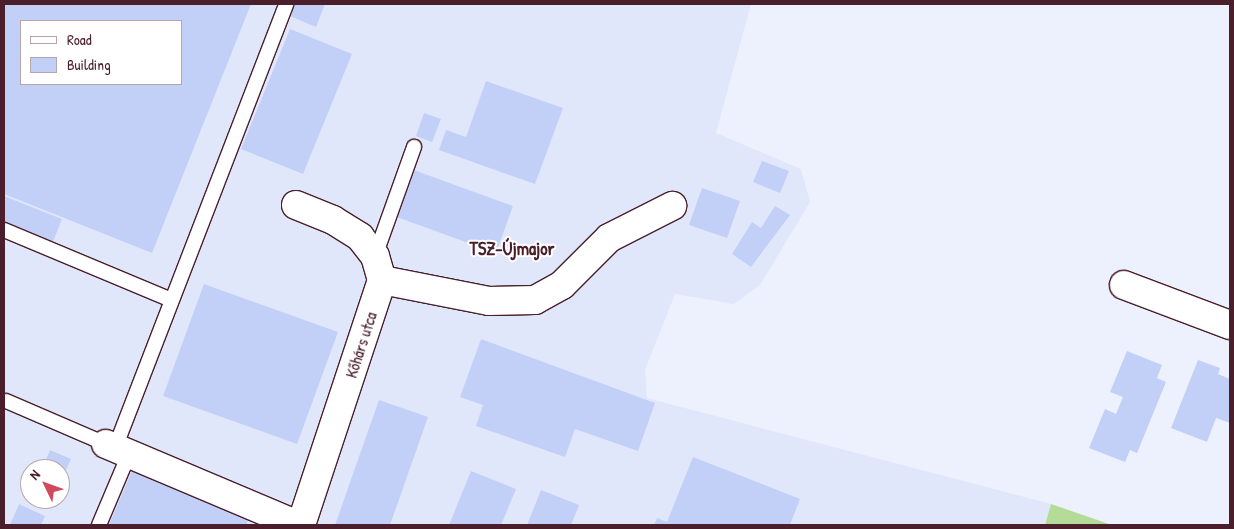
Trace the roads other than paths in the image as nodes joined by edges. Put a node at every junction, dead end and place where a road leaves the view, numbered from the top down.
1 (286, 4) edge
2 (414, 146) dead end
3 (296, 205) dead end
4 (672, 206) dead end
5 (4, 230) edge
6 (379, 268) junction
7 (1124, 285) dead end
8 (171, 300) junction
9 (1230, 324) edge
10 (6, 401) dead end
11 (117, 449) junction
12 (98, 525) edge
13 (299, 525) edge

1 - 8 lane
2 - 6 lane
3 - 6 street
4 - 6 street
5 - 8 lane
6 - 13 street, Kőhárs utca
7 - 9 street
8 - 11 lane
10 - 11 lane
11 - 12 lane
11 - 13 street

